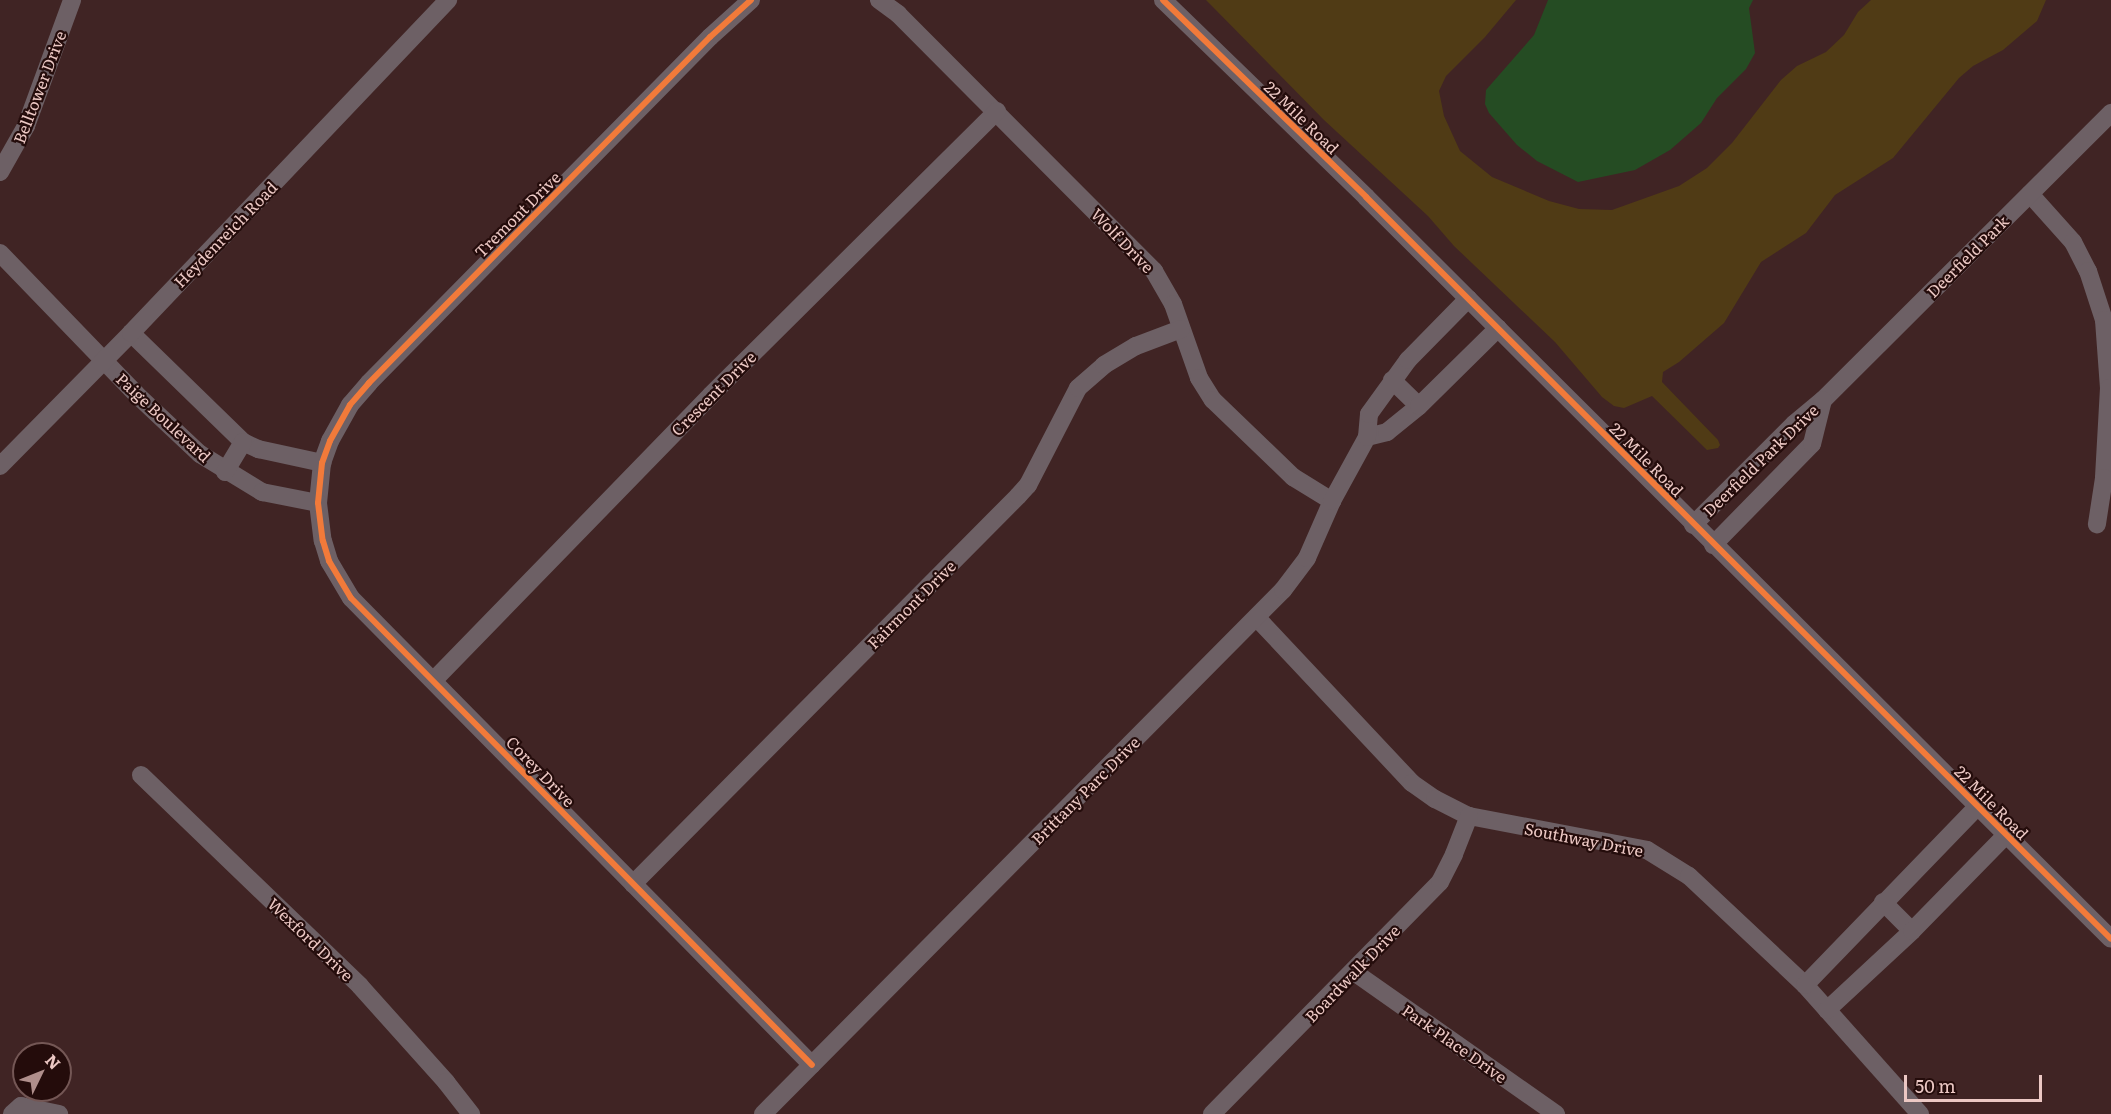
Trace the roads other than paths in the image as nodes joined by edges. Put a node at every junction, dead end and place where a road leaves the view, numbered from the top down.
1 (72, 0) edge
2 (448, 0) edge
3 (751, 0) edge
4 (879, 0) edge
5 (1163, 0) edge
6 (997, 111) junction
7 (2111, 113) edge
8 (0, 172) edge
9 (2030, 194) junction
10 (0, 253) edge
11 (1468, 299) junction
12 (1498, 328) junction
13 (1181, 329) junction
14 (131, 333) junction
15 (105, 360) junction
16 (1392, 380) junction
17 (1823, 400) junction
18 (1419, 406) junction
19 (2110, 413) edge
20 (1367, 437) junction
21 (243, 442) junction
22 (322, 463) junction
23 (0, 466) edge
24 (225, 472) junction
25 (1332, 501) junction
26 (318, 503) junction
27 (2097, 524) dead end
28 (1693, 525) junction
29 (1713, 545) junction
30 (1257, 618) junction
31 (434, 680) junction
32 (141, 775) dead end
33 (1978, 806) junction
34 (1469, 816) junction
35 (2006, 835) junction
36 (633, 884) junction
37 (1883, 902) junction
38 (1912, 931) junction
39 (2111, 939) edge
40 (1354, 972) junction
41 (1805, 985) junction
42 (1827, 1010) junction
43 (812, 1065) junction
44 (17, 1110) edge
45 (59, 1114) edge
46 (471, 1114) edge
47 (763, 1114) edge
48 (1212, 1114) edge
49 (1556, 1114) edge
50 (1920, 1114) edge

1 - 8 street, Belltower Drive
2 - 14 street, Heydenreich Road
3 - 22 street, Tremont Drive
4 - 6 street, Wolf Drive
5 - 11 street, 22 Mile Road
6 - 13 street, Wolf Drive
6 - 31 street, Crescent Drive
7 - 9 street, Deerfield Park
9 - 17 street, Deerfield Park
9 - 19 street
10 - 15 street, Paige Boulevard
11 - 12 street, 22 Mile Road
11 - 16 street, Brittany Parc Drive
12 - 18 street
12 - 28 street, 22 Mile Road
13 - 25 street, Wolf Drive
13 - 36 street, Fairmont Drive
14 - 15 street, Heydenreich Road
14 - 21 street
15 - 23 street, Heydenreich Road
15 - 24 street, Paige Boulevard
16 - 18 street
16 - 20 street, Brittany Parc Drive
17 - 28 street, Deerfield Park Drive
17 - 29 street, Deerfield Park Drive
18 - 20 street
19 - 27 street
20 - 25 street, Brittany Parc Drive
21 - 22 street
21 - 24 street, Paige Boulevard
22 - 26 street, Corey Drive
24 - 26 street, Paige Boulevard
25 - 30 street, Brittany Parc Drive
26 - 31 street, Corey Drive
28 - 29 street, 22 Mile Road
29 - 33 street, 22 Mile Road
30 - 34 street, Southway Drive
30 - 43 street, Brittany Parc Drive
31 - 36 street, Corey Drive
32 - 46 street, Wexford Drive
33 - 35 street, 22 Mile Road
33 - 37 street
34 - 40 street, Boardwalk Drive
34 - 41 street, Southway Drive
35 - 38 street
35 - 39 street, 22 Mile Road
36 - 43 street, Corey Drive
37 - 38 street
37 - 41 street
38 - 42 street
40 - 48 street, Boardwalk Drive
40 - 49 street, Park Place Drive
41 - 42 street, Southway Drive
42 - 50 street, Southway Drive
43 - 47 street, Brittany Parc Drive
44 - 45 street

